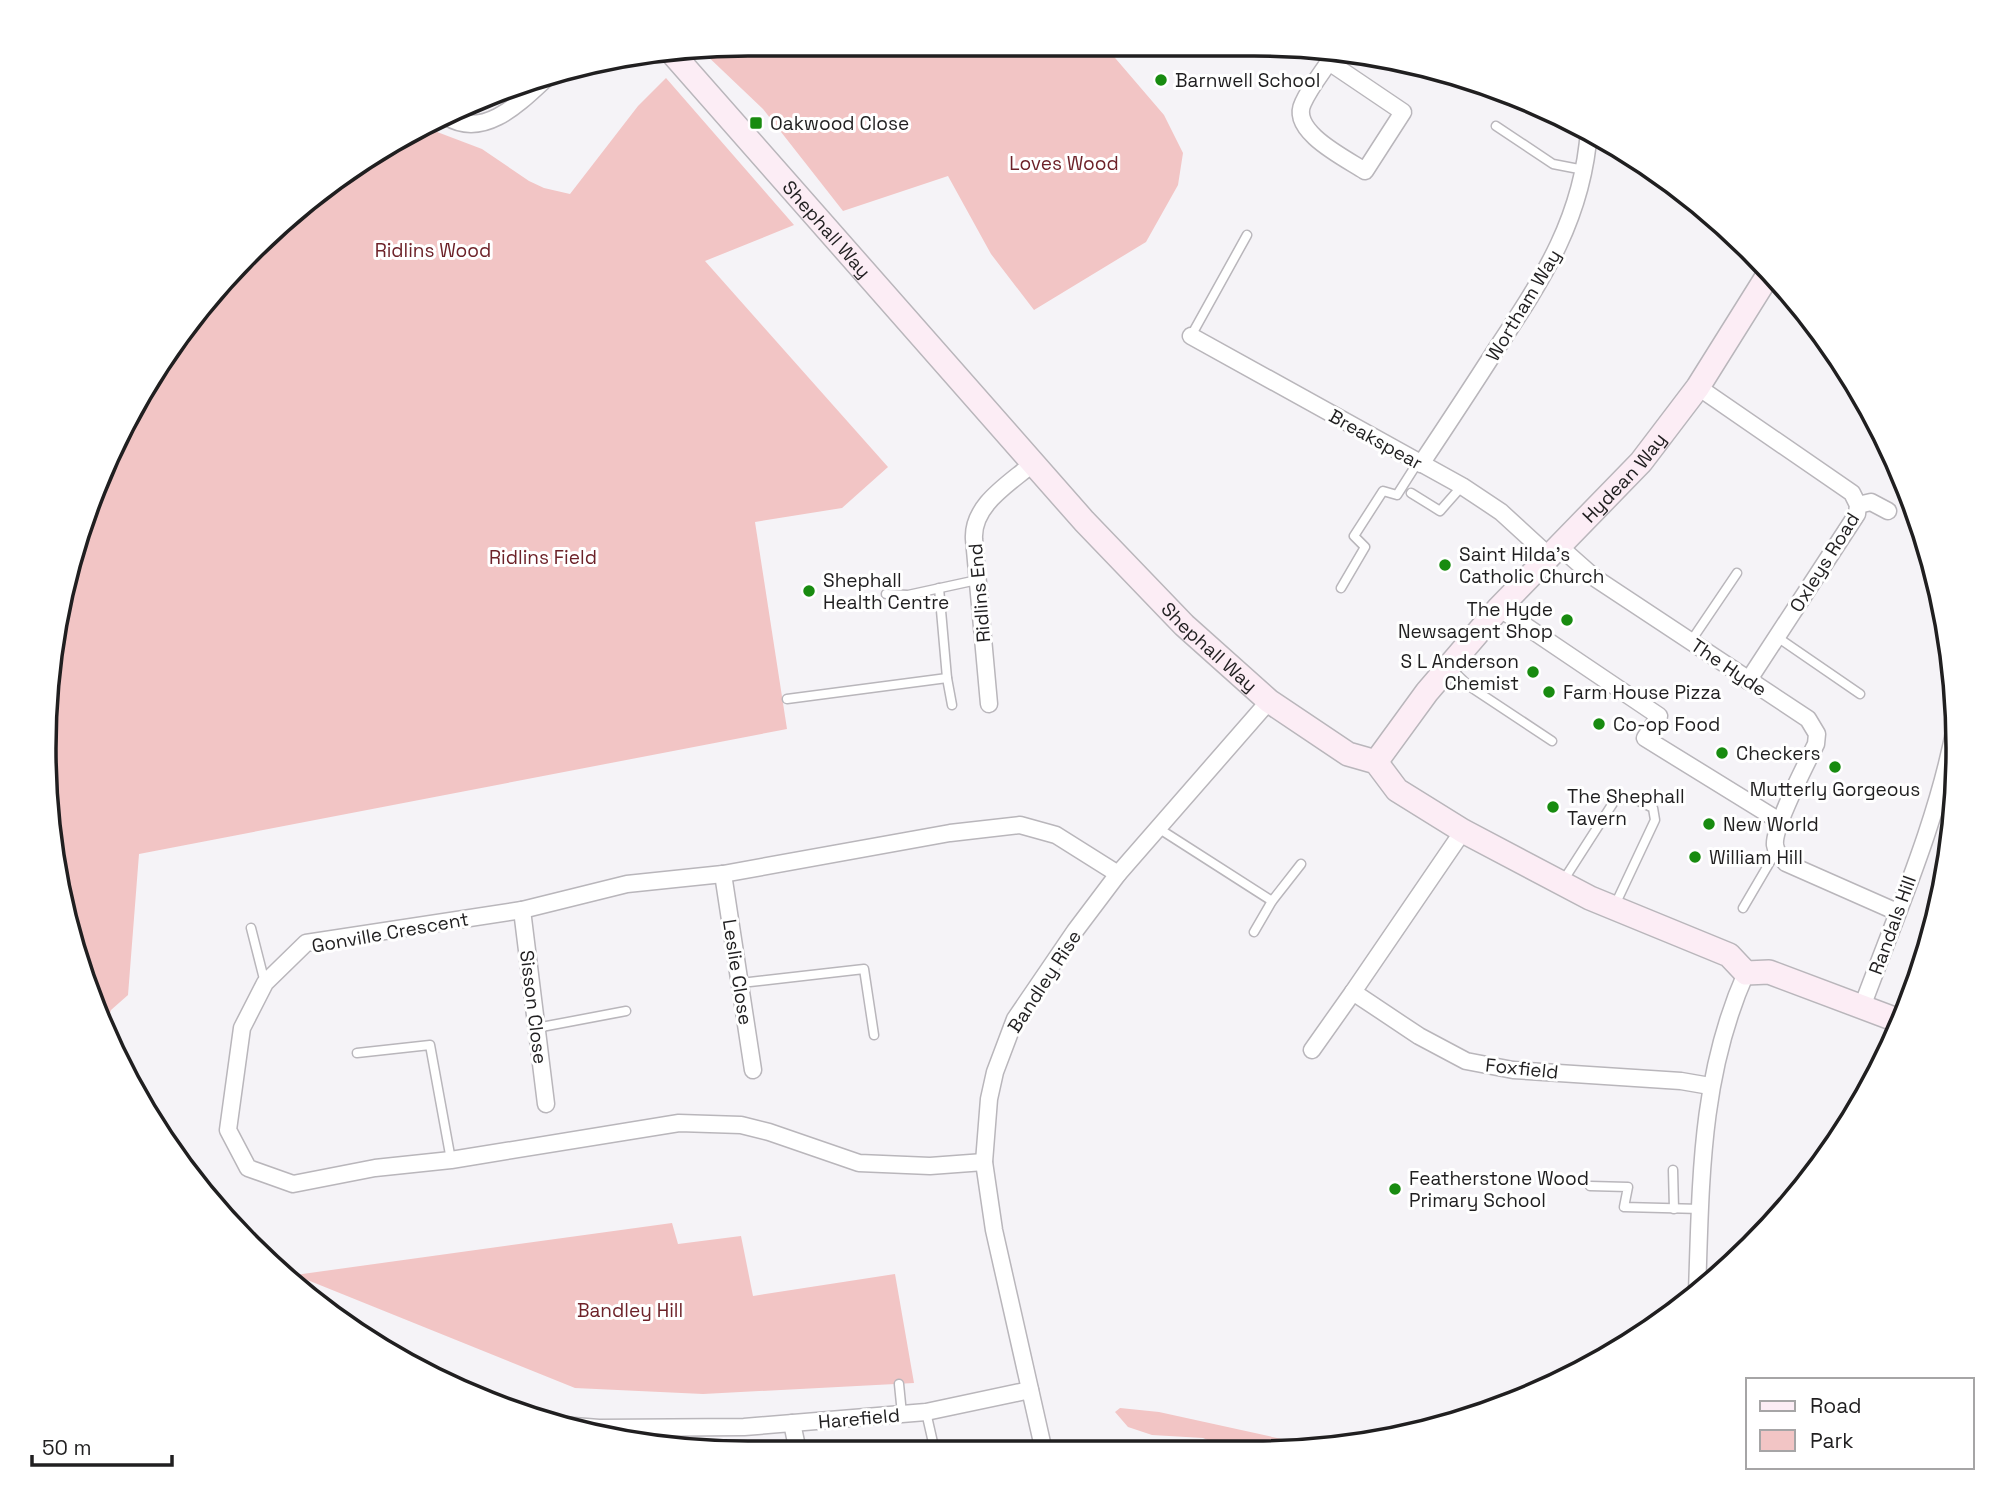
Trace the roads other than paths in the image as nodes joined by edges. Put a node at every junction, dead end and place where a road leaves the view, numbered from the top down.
1 (678, 60) edge
2 (1331, 61) edge
3 (1339, 61) edge
4 (531, 91) edge
5 (458, 120) edge
6 (1496, 125) dead end
7 (1587, 142) edge
8 (1584, 170) junction
9 (1247, 235) dead end
10 (1764, 281) edge
11 (1191, 337) joint
12 (1698, 387) junction
13 (1420, 463) junction
14 (1032, 464) junction
15 (1462, 486) junction
16 (1411, 493) dead end
17 (1858, 505) junction
18 (1888, 511) dead end
19 (1555, 552) junction
20 (1737, 573) dead end
21 (977, 580) junction
22 (939, 588) junction
23 (1341, 588) dead end
24 (886, 594) dead end
25 (1499, 608) junction
26 (1777, 637) junction
27 (1691, 641) junction
28 (1448, 666) junction
29 (947, 678) junction
30 (1748, 681) junction
31 (1860, 694) dead end
32 (787, 699) dead end
33 (1269, 701) junction
34 (989, 704) dead end
35 (952, 705) dead end
36 (1552, 741) dead end
37 (1376, 762) junction
38 (1945, 775) edge
39 (1935, 808) junction
40 (1943, 811) edge
41 (1781, 822) junction
42 (1158, 828) junction
43 (1463, 831) junction
44 (1777, 850) junction
45 (1301, 864) dead end
46 (723, 874) junction
47 (1118, 874) junction
48 (1562, 884) junction
49 (1272, 901) junction
50 (1743, 908) dead end
51 (1613, 909) junction
52 (522, 910) junction
53 (1897, 912) junction
54 (251, 928) dead end
55 (1254, 932) dead end
56 (1746, 973) junction
57 (741, 983) junction
58 (265, 984) junction
59 (1353, 992) junction
60 (1862, 1007) junction
61 (626, 1011) dead end
62 (1891, 1018) edge
63 (536, 1028) junction
64 (874, 1035) dead end
65 (1312, 1050) dead end
66 (357, 1053) dead end
67 (753, 1070) dead end
68 (1710, 1086) junction
69 (546, 1104) dead end
70 (451, 1160) junction
71 (984, 1162) junction
72 (1673, 1170) dead end
73 (1590, 1186) dead end
74 (1674, 1209) junction
75 (1701, 1209) junction
76 (1698, 1279) edge
77 (899, 1384) dead end
78 (1030, 1390) junction
79 (926, 1412) junction
80 (902, 1414) junction
81 (792, 1423) junction
82 (628, 1430) edge
83 (796, 1441) edge
84 (933, 1441) edge
85 (1042, 1441) edge

1 - 14 street, Shephall Way
2 - 3 street
4 - 5 street
6 - 8 lane
7 - 8 street, Wortham Way
8 - 13 street, Wortham Way
9 - 11 lane
10 - 12 street, Hydean Way
11 - 13 street, Breakspear
12 - 17 street, Oxleys Road
12 - 19 street, Hydean Way
13 - 15 street, Breakspear
13 - 23 lane
14 - 21 street, Ridlins End
14 - 33 street, Shephall Way
15 - 16 lane
15 - 19 street, Breakspear
17 - 18 street
17 - 26 street, Oxleys Road
19 - 25 street, Hydean Way
19 - 27 street, The Hyde
20 - 27 lane
21 - 22 lane
21 - 34 street, Ridlins End
22 - 24 lane
22 - 29 lane
25 - 28 street, Hydean Way
25 - 41 street
26 - 30 street, Oxleys Road
26 - 31 lane
27 - 30 street, The Hyde
28 - 36 lane
28 - 37 street, Hydean Way
29 - 32 lane
29 - 35 lane
30 - 41 street, The Hyde
33 - 37 street, Shephall Way
33 - 42 street, Bandley Rise
37 - 43 street
38 - 39 street, Randals Hill
39 - 40 street
39 - 53 street, Randals Hill
41 - 44 street, The Hyde
42 - 47 street, Bandley Rise
42 - 49 lane
43 - 48 street
43 - 59 street
44 - 50 lane
44 - 53 street
45 - 49 lane
46 - 47 street, Gonville Crescent
46 - 52 street, Gonville Crescent
46 - 57 street, Leslie Close
47 - 71 street, Bandley Rise
48 - 51 street
48 - 51 lane
49 - 55 lane
51 - 56 street
52 - 58 street, Gonville Crescent
52 - 63 street, Sisson Close
53 - 60 street, Randals Hill
54 - 58 lane
56 - 60 street
56 - 68 street
57 - 64 lane
57 - 67 street, Leslie Close
58 - 70 street, Gonville Crescent
59 - 65 street
59 - 68 street, Foxfield
60 - 62 street
61 - 63 lane
63 - 69 street, Sisson Close
66 - 70 lane
68 - 75 street
70 - 71 street, Gonville Crescent
71 - 78 street, Bandley Rise
72 - 74 lane
73 - 74 lane
74 - 75 lane
75 - 76 street
77 - 80 lane
78 - 79 street, Harefield
78 - 85 street, Bandley Rise
79 - 80 street, Harefield
79 - 84 lane
80 - 81 street, Harefield
81 - 82 street, Harefield
81 - 83 street

